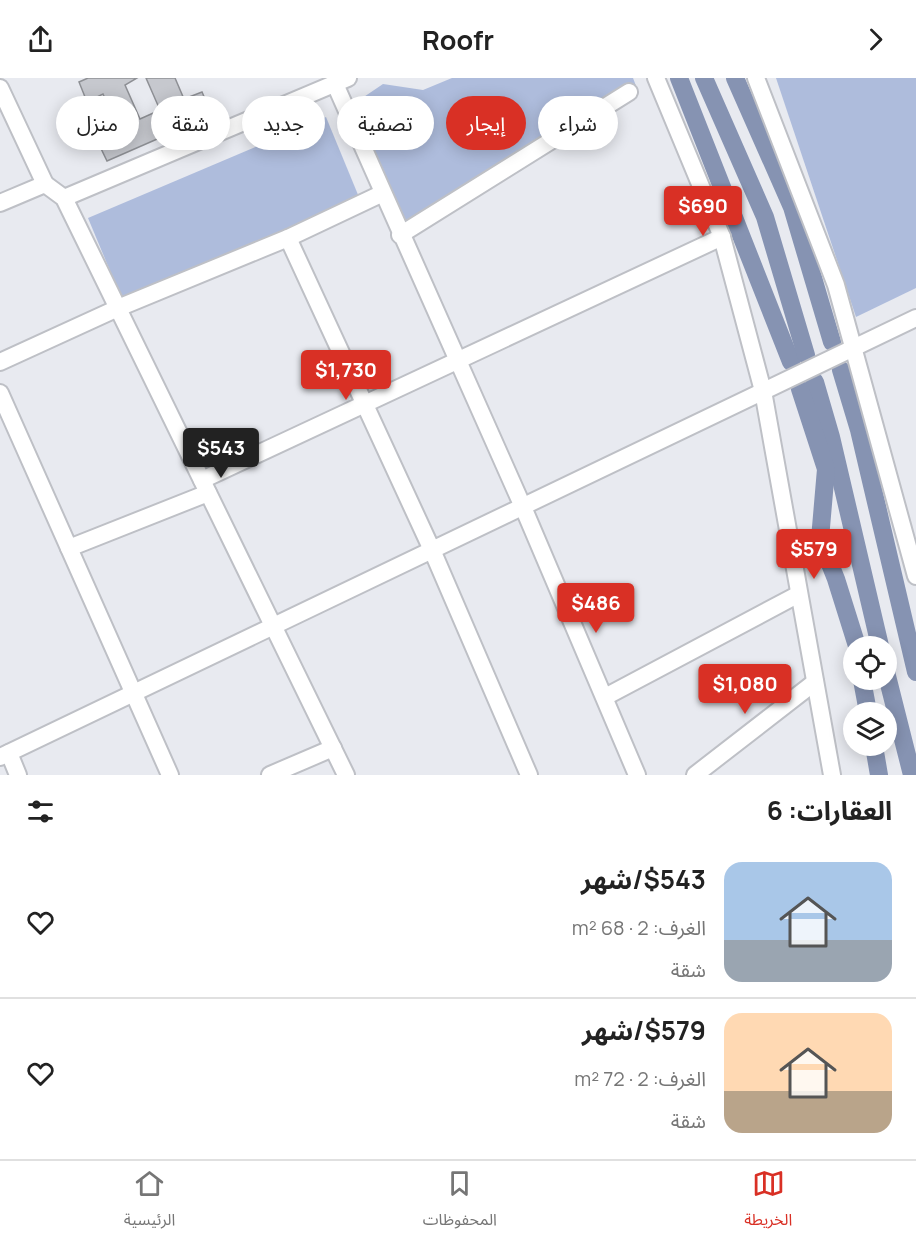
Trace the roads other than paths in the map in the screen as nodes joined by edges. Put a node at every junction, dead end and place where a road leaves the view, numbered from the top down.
1 (656, 78) edge
2 (756, 78) edge
3 (341, 81) edge
4 (0, 88) edge
5 (629, 92) dead end
6 (45, 184) junction
7 (381, 194) junction
8 (64, 198) junction
9 (0, 203) edge
10 (400, 235) junction
11 (722, 237) junction
12 (288, 238) junction
13 (118, 308) junction
14 (916, 318) edge
15 (853, 348) junction
16 (458, 361) junction
17 (0, 362) edge
18 (763, 391) junction
19 (0, 393) edge
20 (366, 404) junction
21 (205, 487) junction
22 (522, 507) junction
23 (69, 548) junction
24 (432, 550) junction
25 (916, 576) edge
26 (799, 594) junction
27 (273, 626) junction
28 (815, 682) junction
29 (134, 693) junction
30 (605, 697) junction
31 (333, 748) junction
32 (4, 755) edge
33 (18, 775) edge
34 (170, 775) edge
35 (270, 775) edge
36 (346, 775) edge
37 (529, 775) edge
38 (637, 775) edge
39 (695, 775) edge
40 (832, 775) edge

1 - 11 street
2 - 15 street
3 - 7 street
3 - 8 street
4 - 6 street
5 - 10 street
6 - 8 street
6 - 9 street
7 - 10 street
7 - 12 street
8 - 13 street
10 - 16 street
11 - 16 street
11 - 18 street
12 - 13 street
12 - 20 street
13 - 17 street
13 - 21 street
14 - 15 street
15 - 18 street
15 - 25 street
16 - 20 street
16 - 22 street
18 - 22 street
18 - 26 street
19 - 23 street
20 - 21 street
20 - 24 street
21 - 23 street
21 - 27 street
22 - 24 street
22 - 30 street
23 - 29 street
24 - 27 street
24 - 37 street
26 - 28 street
26 - 30 street
27 - 29 street
27 - 31 street
28 - 39 street
28 - 40 street
29 - 32 street
29 - 34 street
30 - 38 street
31 - 35 street
31 - 36 street
32 - 33 street

